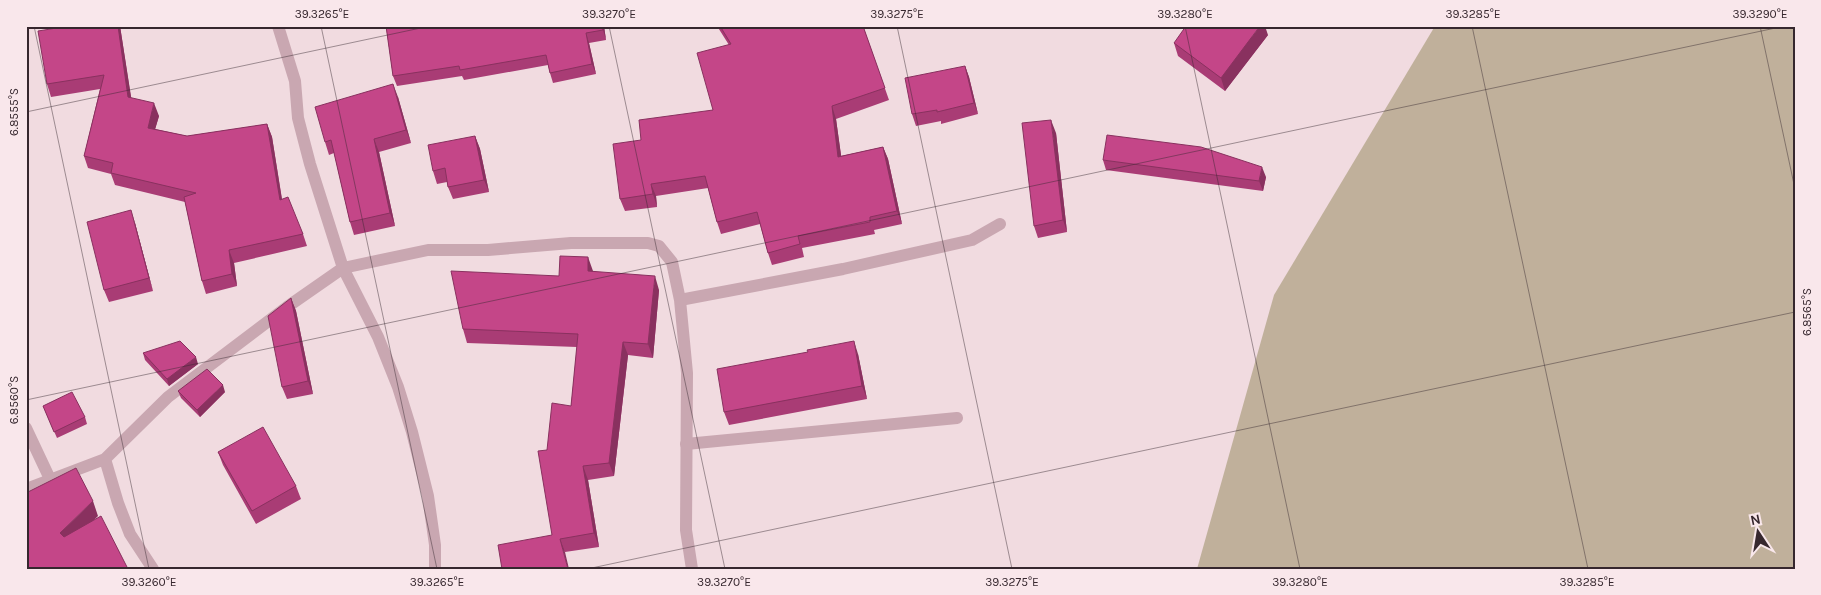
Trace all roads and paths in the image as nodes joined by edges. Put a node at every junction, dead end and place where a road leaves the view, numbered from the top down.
1 (278, 26) edge
2 (1000, 224) dead end
3 (343, 268) junction
4 (680, 300) junction
5 (956, 418) dead end
6 (26, 428) edge
7 (686, 444) junction
8 (105, 459) junction
9 (50, 479) junction
10 (26, 489) edge
11 (153, 569) edge
12 (435, 569) edge
13 (692, 569) edge

1 - 3 street
2 - 4 street
3 - 4 street
3 - 8 street
3 - 12 street
4 - 7 street
5 - 7 street
6 - 9 street
7 - 13 street
8 - 9 street
8 - 11 street
9 - 10 street

